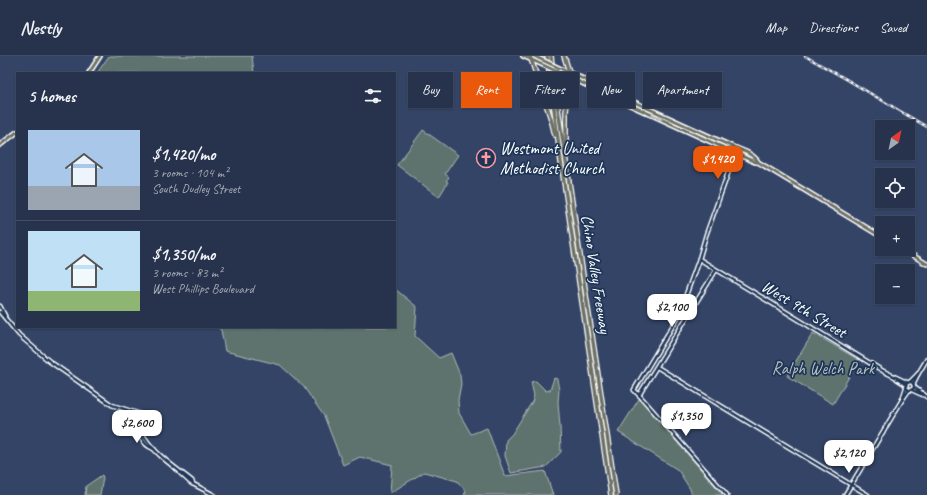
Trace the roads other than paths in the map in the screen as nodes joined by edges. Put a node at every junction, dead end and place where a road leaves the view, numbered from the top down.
1 (100, 56) edge
2 (523, 56) edge
3 (547, 56) edge
4 (551, 56) edge
5 (564, 56) edge
6 (532, 57) edge
7 (90, 72) edge
8 (558, 72) edge
9 (569, 72) joint
10 (579, 77) edge
11 (579, 82) edge
12 (567, 108) edge
13 (16, 133) edge
14 (0, 145) edge
15 (737, 148) junction
16 (735, 153) junction
17 (561, 162) junction
18 (758, 162) junction
19 (568, 174) junction
20 (875, 233) edge
21 (914, 256) edge
22 (699, 259) junction
23 (927, 264) edge
24 (716, 270) junction
25 (0, 306) edge
26 (0, 312) edge
27 (6, 317) junction
28 (927, 359) edge
29 (657, 367) junction
30 (910, 386) junction
31 (639, 395) junction
32 (927, 397) edge
33 (851, 484) junction
34 (214, 495) edge
35 (611, 495) edge
36 (616, 495) edge
37 (728, 495) edge
38 (844, 495) edge
39 (868, 495) edge

1 - 7 main road
2 - 6 main road
3 - 17 highway, Chino Valley Freeway
4 - 19 highway, Chino Valley Freeway
5 - 9 highway
6 - 8 main road, bridge
6 - 9 main road, bridge
6 - 17 highway
10 - 15 main road
11 -> 16 main road
12 - 19 highway
13 - 14 main road
15 - 16 street
15 - 18 main road
16 - 18 main road
16 - 22 street
17 - 35 highway, Chino Valley Freeway
18 - 20 main road
19 - 36 highway, Chino Valley Freeway
21 - 23 main road
22 - 24 street, West 9th Street
22 - 31 street
24 - 29 street
24 - 30 street, West 9th Street
25 - 27 street
26 - 27 street
27 - 34 street
28 - 30 street
29 - 31 street
29 - 33 street
30 - 32 street, West 9th Street
30 - 33 street
31 - 37 street
33 - 38 street
33 - 39 street

